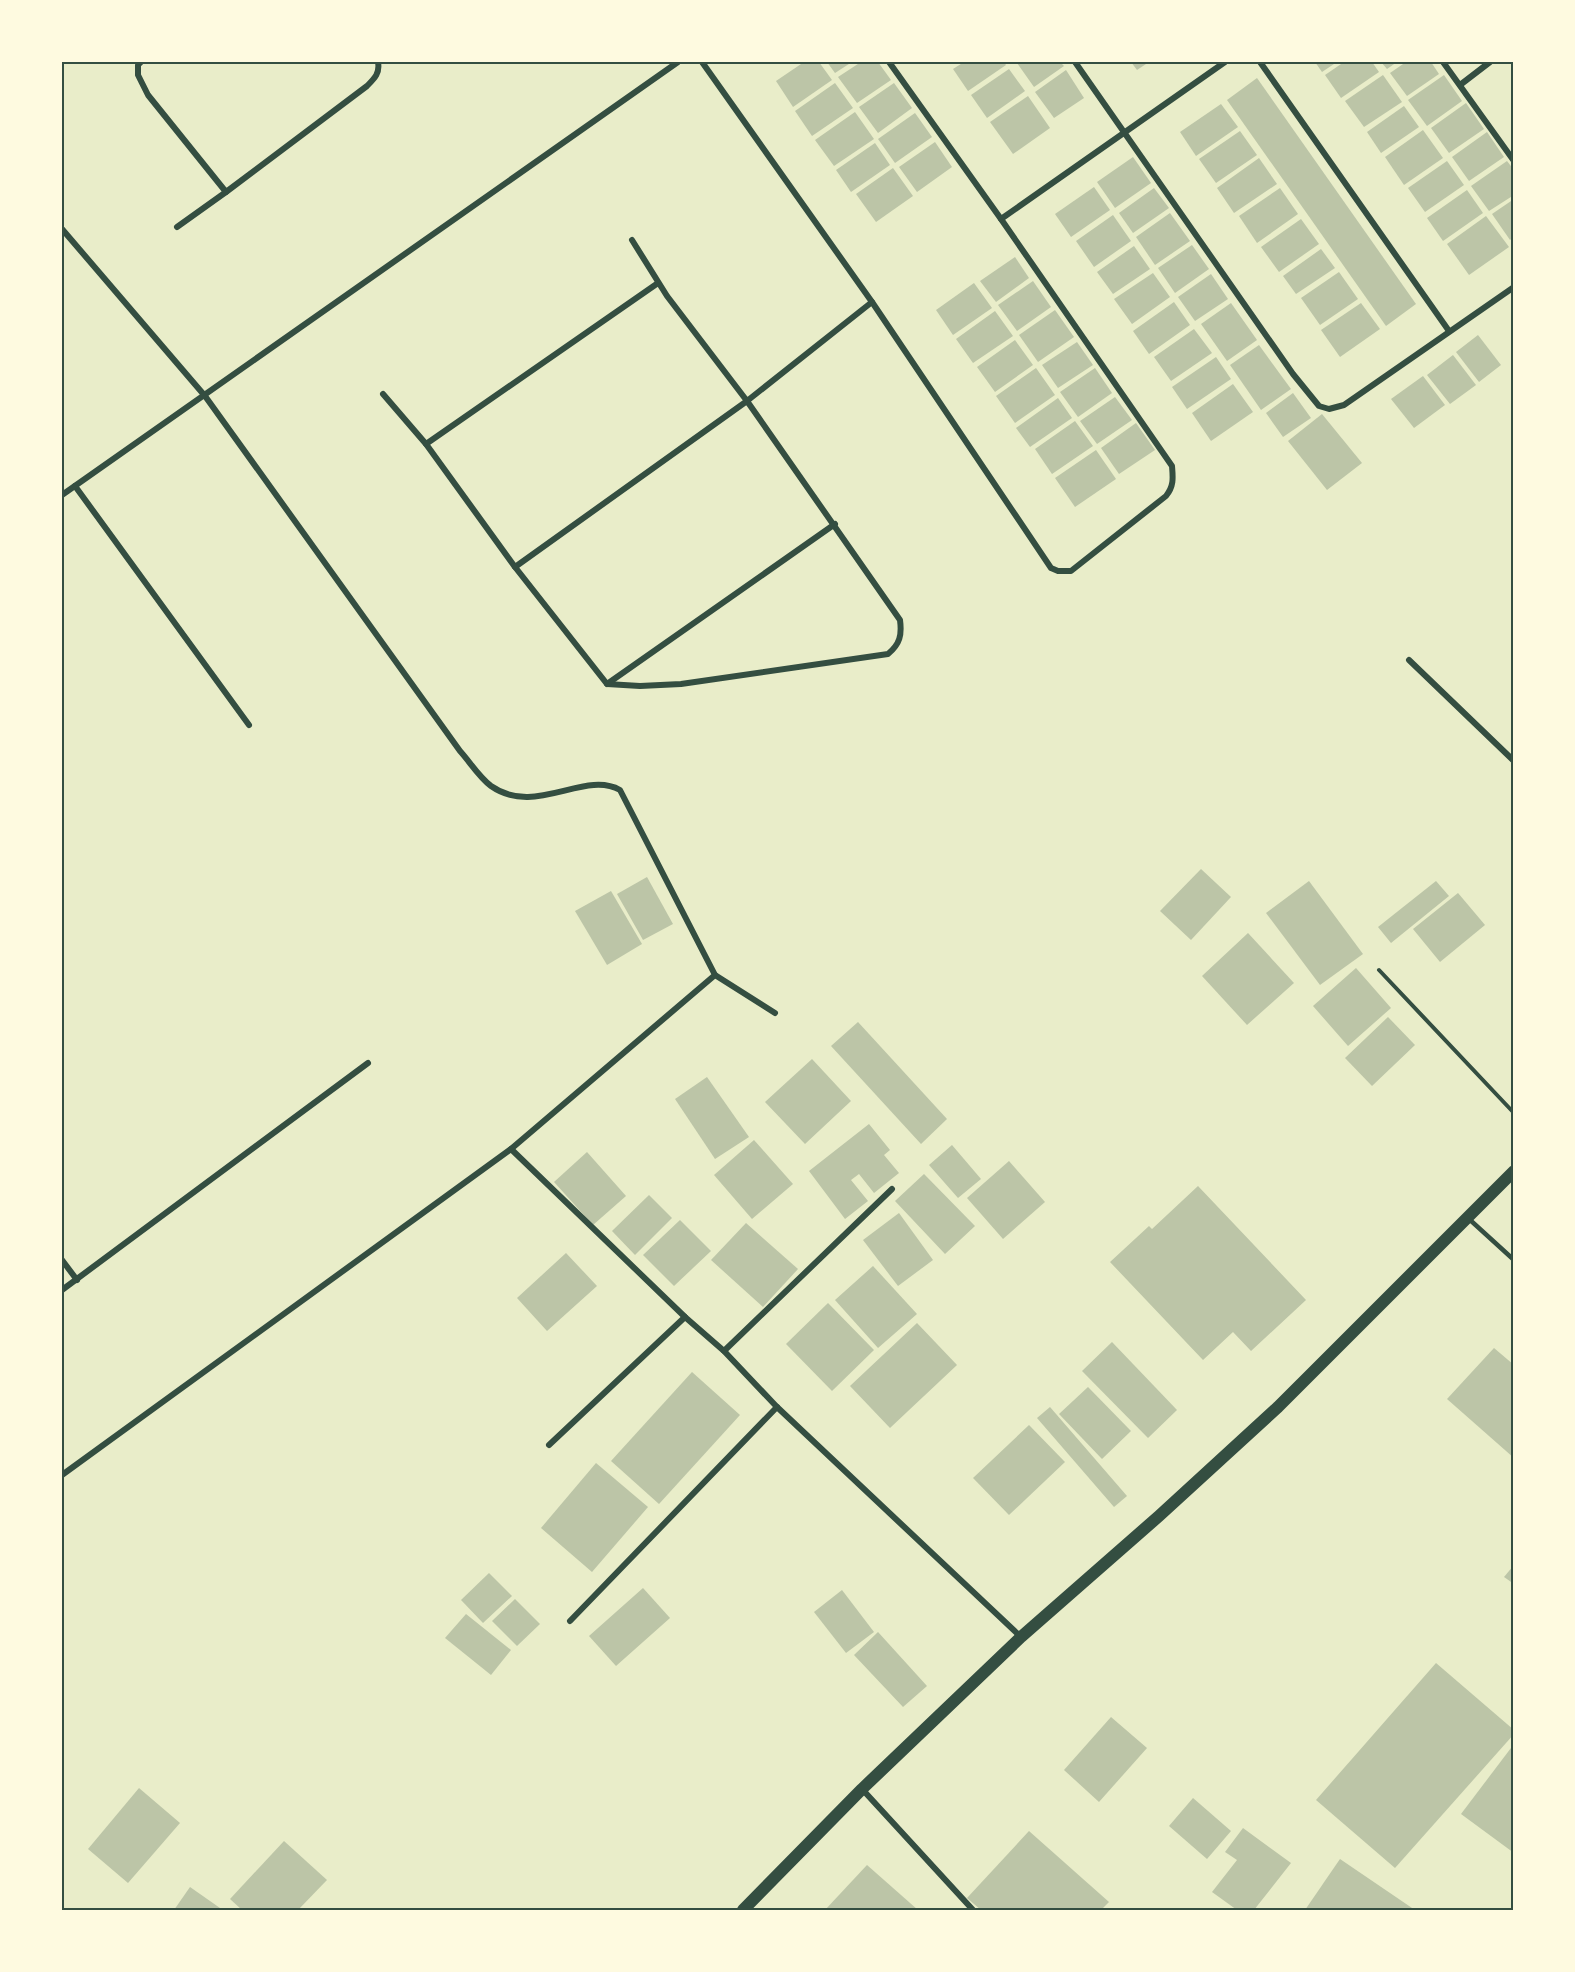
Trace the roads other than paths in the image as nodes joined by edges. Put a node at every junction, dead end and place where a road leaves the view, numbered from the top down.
1 (141, 62) edge
2 (378, 62) edge
3 (678, 62) edge
4 (702, 62) edge
5 (889, 62) edge
6 (1075, 62) edge
7 (1226, 62) edge
8 (1260, 62) edge
9 (1443, 62) edge
10 (1490, 62) edge
11 (1460, 85) junction
12 (1124, 134) junction
13 (1514, 161) edge
14 (226, 192) junction
15 (1001, 219) junction
16 (177, 227) dead end
17 (62, 229) edge
18 (632, 240) dead end
19 (658, 283) junction
20 (1514, 287) edge
21 (872, 302) junction
22 (1449, 331) junction
23 (384, 394) dead end
24 (205, 396) junction
25 (747, 401) junction
26 (426, 444) junction
27 (75, 486) junction
28 (62, 495) edge
29 (835, 524) junction
30 (515, 567) junction
31 (1409, 660) dead end
32 (607, 684) junction
33 (249, 725) dead end
34 (1514, 760) edge
35 (715, 975) junction
36 (775, 1013) dead end
37 (368, 1063) dead end
38 (511, 1149) junction
39 (1514, 1171) edge
40 (892, 1189) dead end
41 (1467, 1218) junction
42 (62, 1260) edge
43 (1514, 1260) edge
44 (77, 1280) junction
45 (62, 1290) edge
46 (685, 1317) junction
47 (724, 1351) junction
48 (777, 1407) junction
49 (549, 1445) dead end
50 (62, 1475) edge
51 (570, 1621) dead end
52 (1021, 1637) junction
53 (862, 1789) junction
54 (743, 1911) edge
55 (972, 1911) edge

1 - 14 street
2 - 14 street
3 - 24 street
4 - 21 street
5 - 15 street
6 - 12 street
7 - 12 street
8 - 22 street
9 - 11 street
10 - 11 street
11 - 13 street
12 - 15 street
12 - 22 street
14 - 16 street
15 - 21 street
17 - 24 street
18 - 19 street
19 - 25 street
19 - 26 street
20 - 22 street
21 - 25 street
23 - 26 street
24 - 27 street
24 - 35 street
25 - 29 street
25 - 30 street
26 - 30 street
27 - 28 street
27 - 33 street
29 - 32 street
29 - 32 street
30 - 32 street
31 - 34 street
35 - 36 street
35 - 38 street
37 - 44 street
38 - 46 street
38 - 50 street
39 - 41 main road
40 - 47 street
41 - 43 lane
41 - 52 main road
42 - 44 street
44 - 45 street
46 - 47 street
46 - 49 street
47 - 48 street
48 - 51 street
48 - 52 street
52 - 53 main road
53 - 54 main road
53 - 55 street

